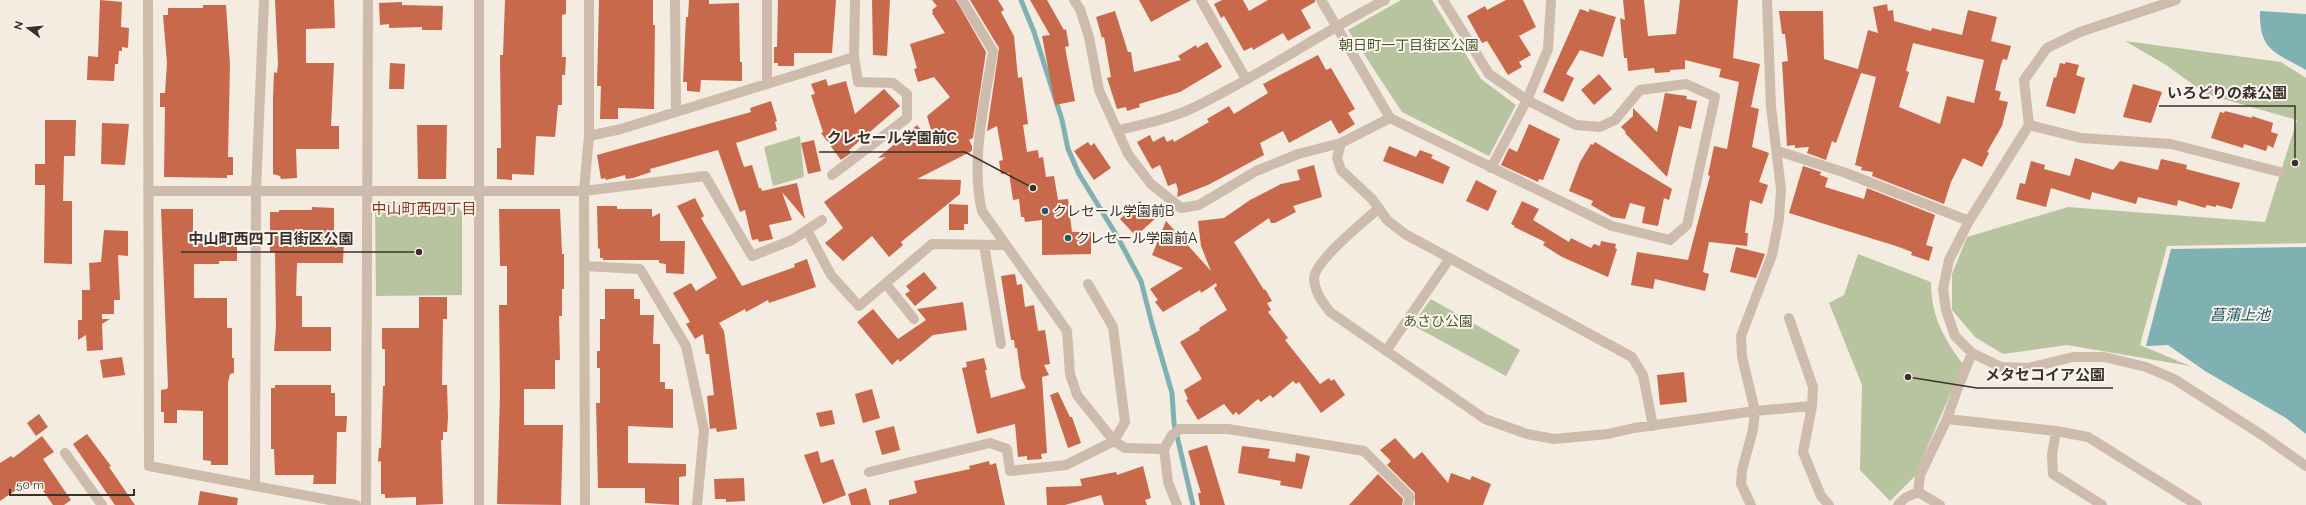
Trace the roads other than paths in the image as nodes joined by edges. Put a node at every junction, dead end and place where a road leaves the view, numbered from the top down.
1 (148, 0) edge
2 (264, 0) edge
3 (368, 0) edge
4 (480, 0) edge
5 (588, 0) edge
6 (675, 0) edge
7 (767, 0) edge
8 (855, 0) edge
9 (962, 0) edge
10 (1074, 0) edge
11 (1201, 0) edge
12 (1321, 0) edge
13 (1385, 0) edge
14 (1443, 0) edge
15 (1551, 0) edge
16 (1767, 0) edge
17 (2176, 0) edge
18 (1335, 26) junction
19 (854, 57) junction
20 (1246, 79) junction
21 (767, 83) junction
22 (1527, 100) junction
23 (676, 112) junction
24 (1390, 118) junction
25 (2029, 126) junction
26 (1119, 130) junction
27 (589, 136) junction
28 (1341, 144) junction
29 (1778, 151) junction
30 (1491, 168) junction
31 (2280, 172) dead end
32 (832, 175) dead end
33 (148, 191) junction
34 (366, 191) junction
35 (479, 191) junction
36 (584, 191) junction
37 (256, 192) junction
38 (1379, 208) junction
39 (822, 220) dead end
40 (1969, 221) junction
41 (808, 230) junction
42 (984, 245) junction
43 (1005, 245) junction
44 (1450, 258) junction
45 (584, 266) junction
46 (886, 284) junction
47 (1088, 284) dead end
48 (1789, 318) dead end
49 (914, 319) dead end
50 (1001, 344) dead end
51 (1386, 351) junction
52 (1972, 354) junction
53 (1812, 406) junction
54 (1755, 411) junction
55 (1947, 419) junction
56 (1653, 426) junction
57 (2056, 430) junction
58 (1114, 441) junction
59 (1164, 449) junction
60 (65, 453) dead end
61 (2306, 466) edge
62 (869, 472) dead end
63 (255, 485) junction
64 (1918, 492) junction
65 (1174, 504) edge
66 (102, 505) edge
67 (356, 505) edge
68 (366, 505) edge
69 (479, 505) edge
70 (585, 505) edge
71 (697, 505) edge
72 (1408, 505) edge
73 (1751, 505) edge
74 (1829, 505) edge
75 (1898, 505) edge
76 (1940, 505) edge
77 (2102, 505) edge
78 (2197, 505) edge

1 - 33 street
2 - 37 street
3 - 34 street
4 - 35 street
5 - 27 street
6 - 23 street
7 - 21 street
8 - 19 street
9 - 43 street
10 - 26 street
11 - 20 street
12 - 18 street
13 - 18 street
14 - 22 street
15 - 22 street
16 - 29 street
17 - 25 street
18 - 20 street
18 - 24 street
19 - 21 street
19 - 32 street
20 - 26 street
21 - 23 street
22 - 30 street
22 - 30 street
23 - 27 street
24 - 28 street
24 - 30 street
25 - 31 street
25 - 40 street
26 - 28 street
27 - 36 street
28 - 38 street
29 - 40 street
29 - 54 street
33 - 37 street
33 - 63 street
34 - 35 street
34 - 37 street
34 - 68 street
35 - 36 street
35 - 69 street
36 - 41 street
36 - 45 street
37 - 63 street
38 - 44 street
38 - 51 street
39 - 41 street
40 - 52 street
41 - 46 street
42 - 43 street
42 - 46 street
42 - 50 street
43 - 58 street
44 - 51 street
44 - 56 street
45 - 70 street
45 - 71 street
46 - 49 street
47 - 58 street
48 - 53 street
51 - 56 street
52 - 55 street
52 - 61 street
53 - 54 street
53 - 74 street
54 - 56 street
54 - 73 street
55 - 57 street
55 - 64 street
57 - 77 street
57 - 78 street
58 - 59 street
58 - 62 street
59 - 65 street
59 - 72 street
60 - 66 street
63 - 67 street
64 - 75 street
64 - 76 street

